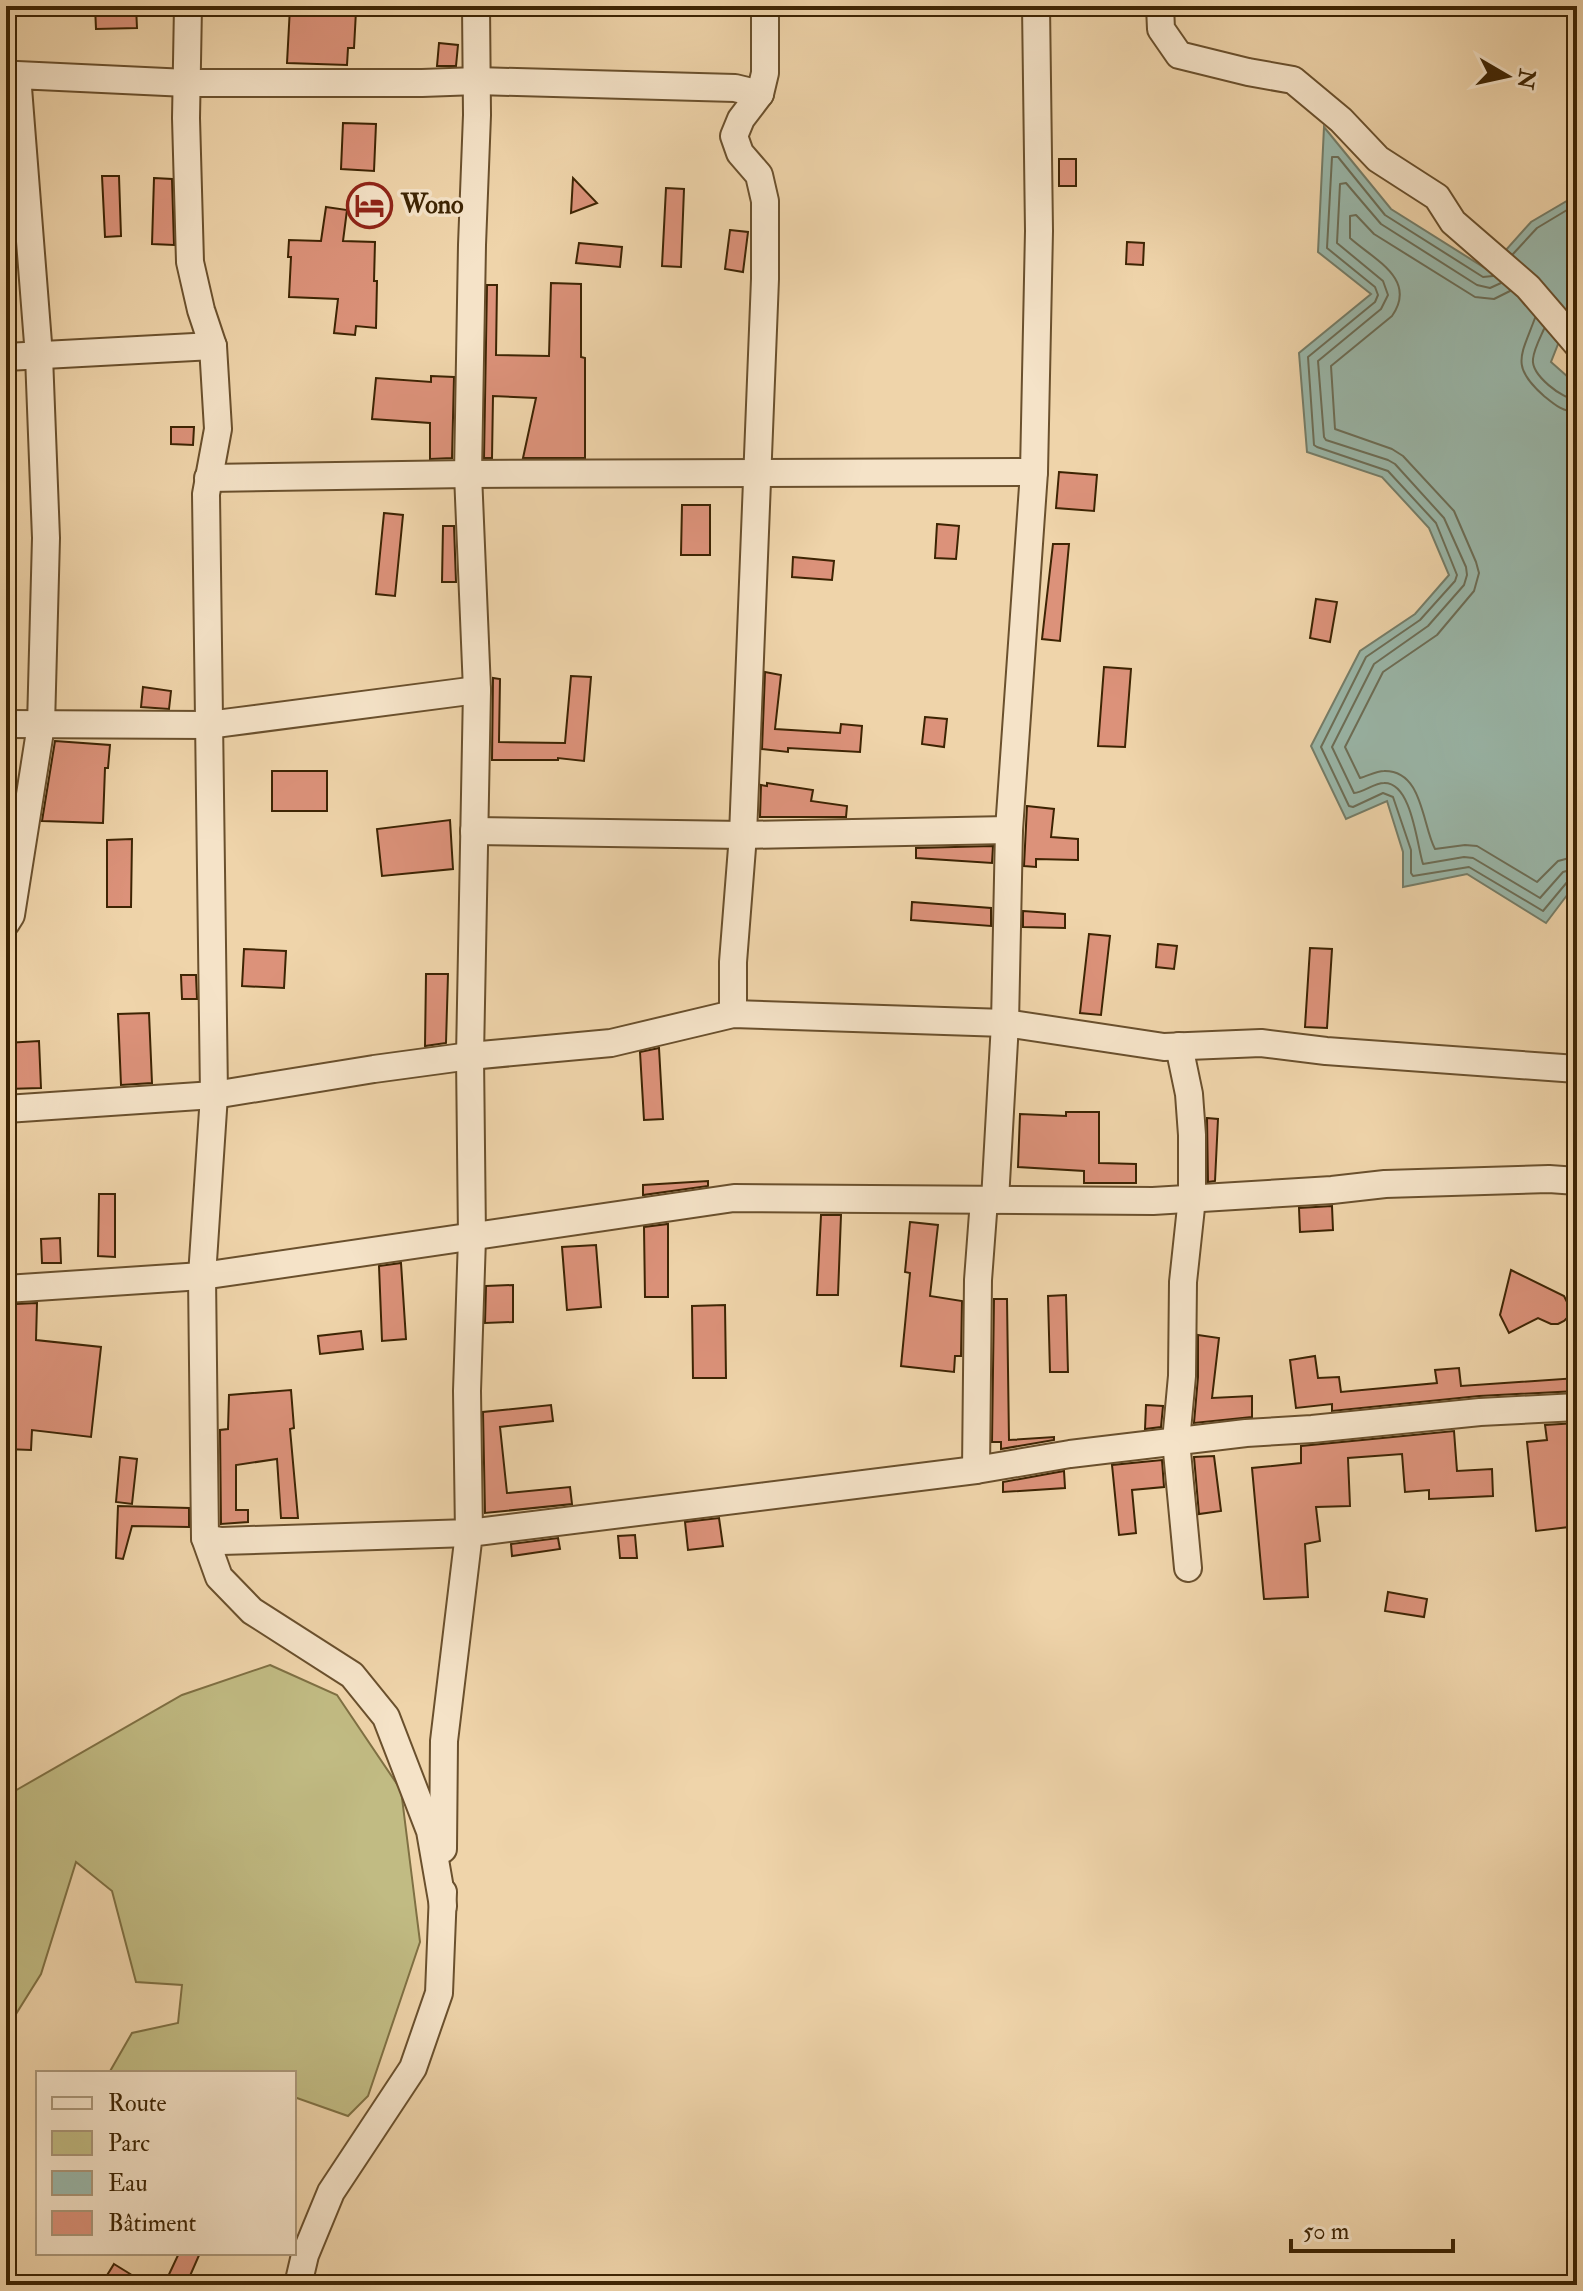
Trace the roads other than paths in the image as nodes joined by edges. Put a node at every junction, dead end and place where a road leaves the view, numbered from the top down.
1 (188, 6) edge
2 (476, 6) edge
3 (765, 6) edge
4 (1036, 6) edge
5 (1160, 6) edge
6 (477, 81) junction
7 (187, 83) junction
8 (760, 94) junction
9 (1577, 344) edge
10 (213, 346) junction
11 (39, 356) junction
12 (6, 357) edge
13 (1034, 472) junction
14 (756, 473) junction
15 (468, 474) junction
16 (208, 478) junction
17 (477, 690) junction
18 (6, 724) edge
19 (41, 725) junction
20 (208, 725) junction
21 (1009, 830) junction
22 (474, 831) junction
23 (743, 835) junction
24 (6, 923) edge
25 (733, 1014) junction
26 (1005, 1023) junction
27 (1179, 1046) junction
28 (470, 1056) junction
29 (1577, 1069) edge
30 (214, 1095) junction
31 (6, 1109) edge
32 (1577, 1181) edge
33 (1192, 1198) junction
34 (990, 1200) junction
35 (472, 1238) junction
36 (202, 1276) junction
37 (6, 1289) edge
38 (1577, 1407) edge
39 (1176, 1441) junction
40 (976, 1470) junction
41 (469, 1533) junction
42 (205, 1538) junction
43 (1188, 1568) dead end
44 (443, 1906) junction
45 (298, 2285) edge

1 - 7 street
2 - 6 street
3 - 8 street
4 - 13 street
5 - 9 street
6 - 7 street
6 - 8 street
6 - 15 street
7 - 10 street
7 - 11 street
8 - 14 street
10 - 11 street
10 - 16 street
11 - 12 street
11 - 19 street
13 - 14 street
13 - 21 street
14 - 15 street
14 - 23 street
15 - 16 street
15 - 17 street
16 - 20 street
17 - 20 street
17 - 22 street
18 - 19 street
19 - 20 street
19 - 24 street
20 - 30 street
21 - 23 street
21 - 26 street
22 - 23 street
22 - 28 street
23 - 25 street
25 - 26 street
25 - 28 street
26 - 27 street
26 - 34 street
27 - 29 street
27 - 33 street
28 - 30 street
28 - 35 street
30 - 31 street
30 - 36 street
32 - 33 street
33 - 34 street
33 - 39 street
34 - 35 street
34 - 40 street
35 - 36 street
35 - 41 street
36 - 37 street
36 - 42 street
38 - 39 street
39 - 40 street
39 - 43 street
40 - 41 street
41 - 42 street
41 - 44 street
42 - 44 street
44 - 45 street

